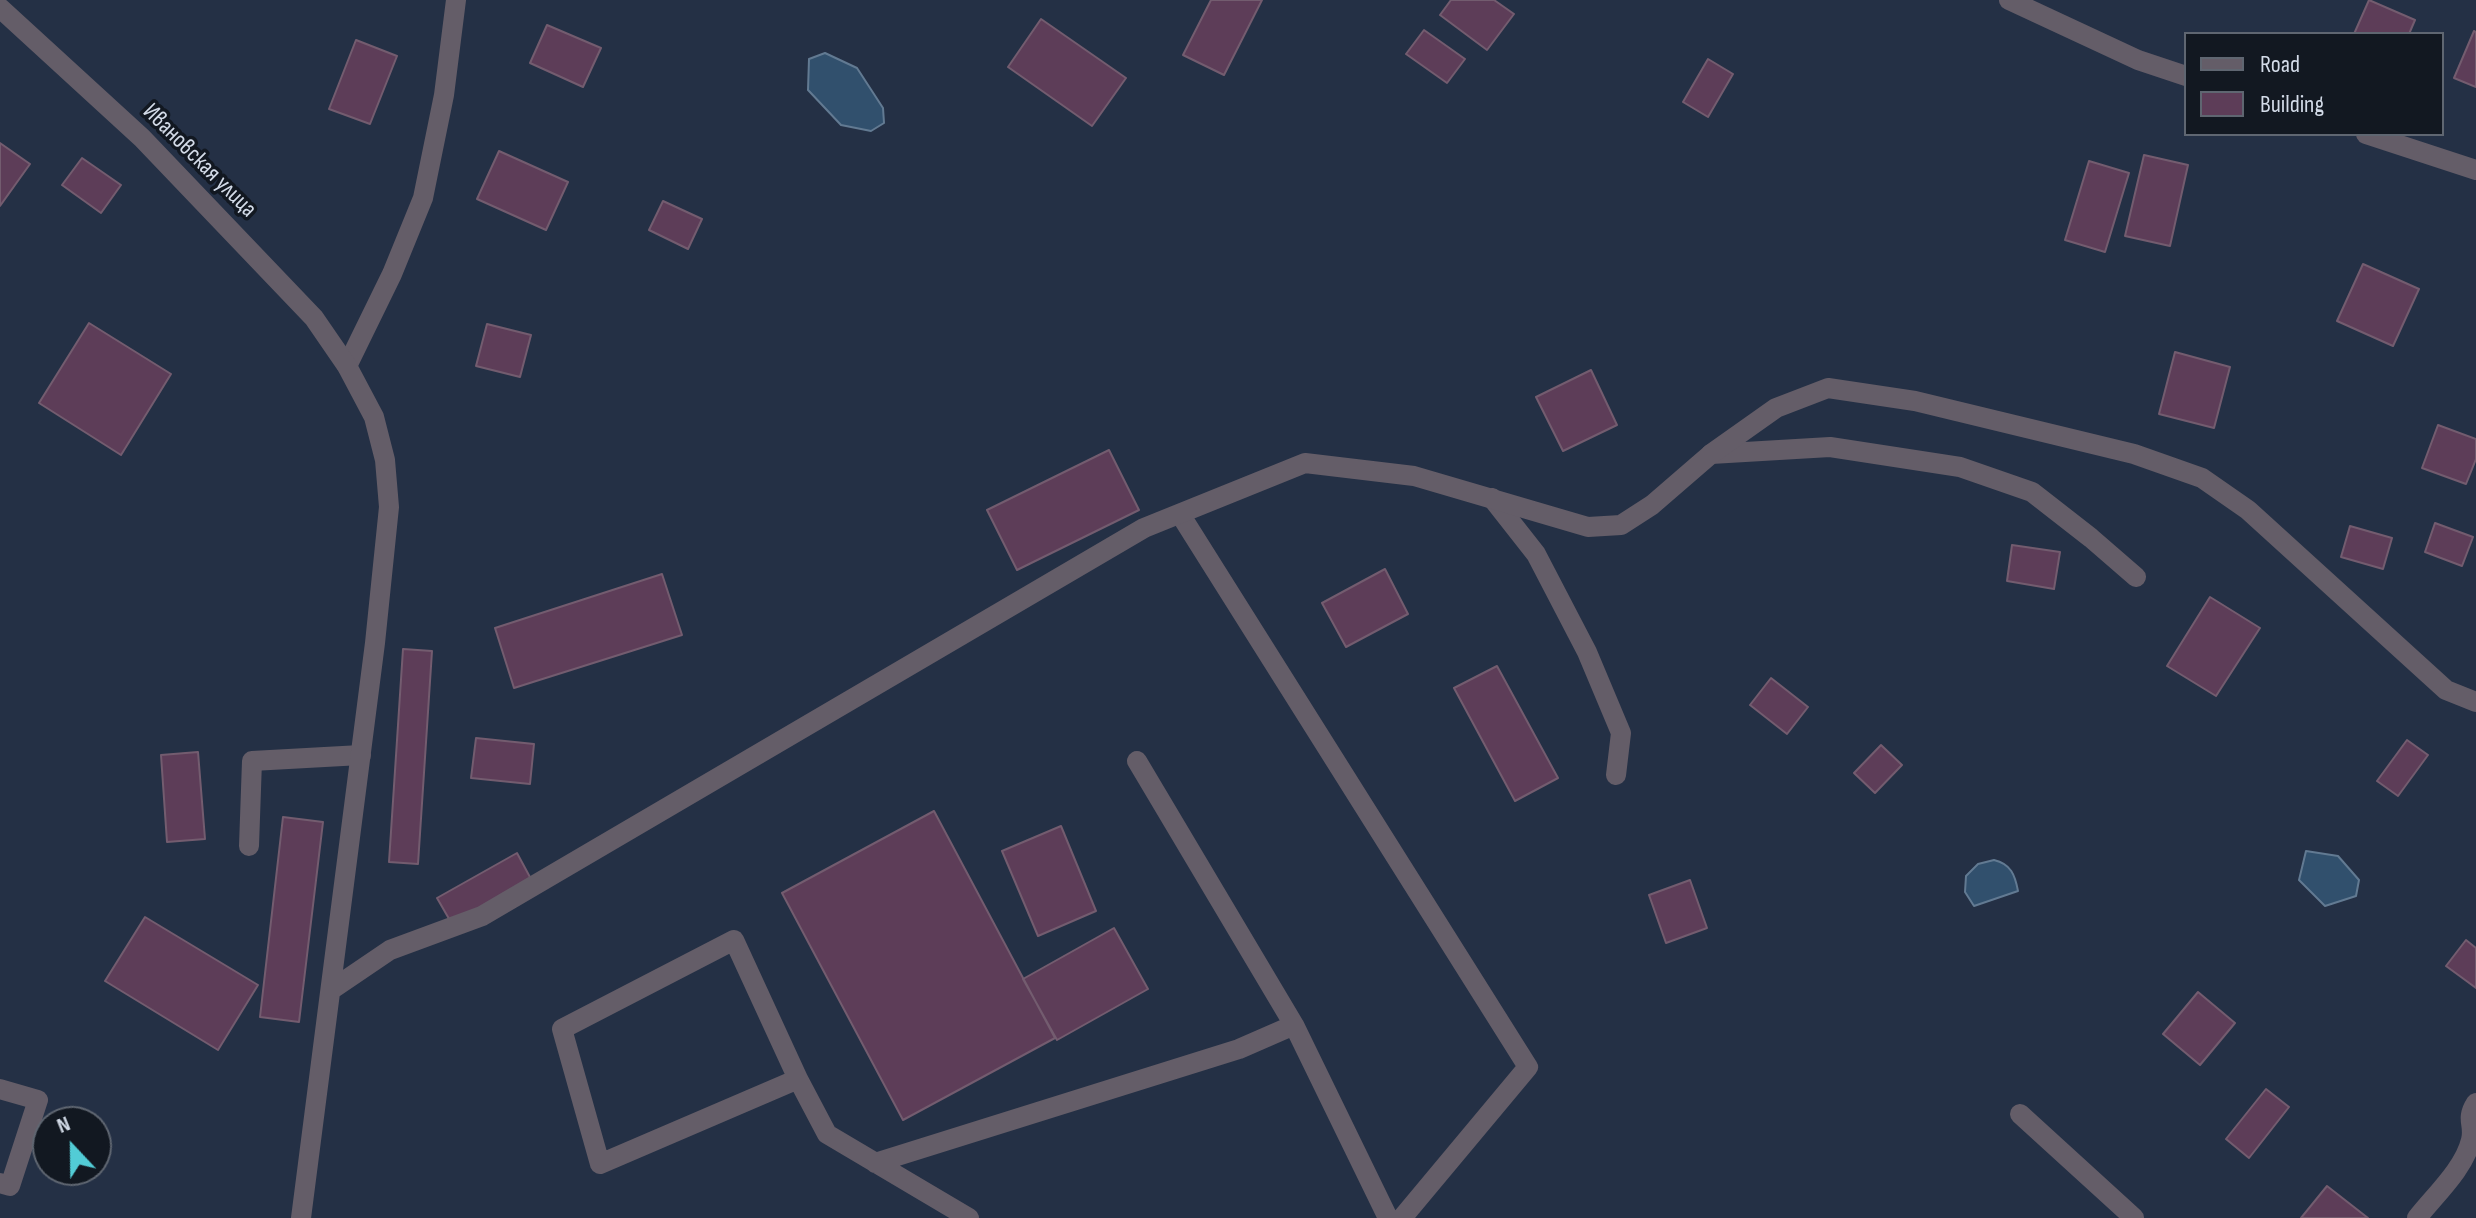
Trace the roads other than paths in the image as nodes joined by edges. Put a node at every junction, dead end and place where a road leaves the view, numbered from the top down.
1 (456, 0) edge
2 (2009, 0) edge
3 (0, 8) edge
4 (2184, 75) edge
5 (2372, 136) edge
6 (2476, 170) edge
7 (347, 366) junction
8 (1711, 454) junction
9 (1492, 498) junction
10 (1180, 514) junction
11 (2136, 577) dead end
12 (2476, 702) edge
13 (361, 755) junction
14 (1137, 761) dead end
15 (1616, 775) dead end
16 (249, 846) dead end
17 (331, 990) junction
18 (1294, 1025) junction
19 (798, 1079) junction
20 (0, 1089) edge
21 (2476, 1103) edge
22 (2020, 1114) dead end
23 (875, 1163) junction
24 (0, 1183) edge
25 (301, 1218) edge
26 (969, 1218) edge
27 (1388, 1218) edge
28 (1402, 1218) edge
29 (2134, 1218) edge
30 (2417, 1218) edge

1 - 7 street
2 - 4 street
3 - 7 street, Ивановская улица
5 - 6 street
7 - 13 street, Ивановская улица
8 - 9 street
8 - 11 street
8 - 12 street
9 - 10 street
9 - 15 street
10 - 17 street
10 - 28 street
13 - 16 street
13 - 17 street, Ивановская улица
14 - 18 street
17 - 25 street, Ивановская улица
18 - 23 street
18 - 27 street
19 - 19 street
19 - 23 street
20 - 24 street
21 - 30 street
22 - 29 street
23 - 26 street

